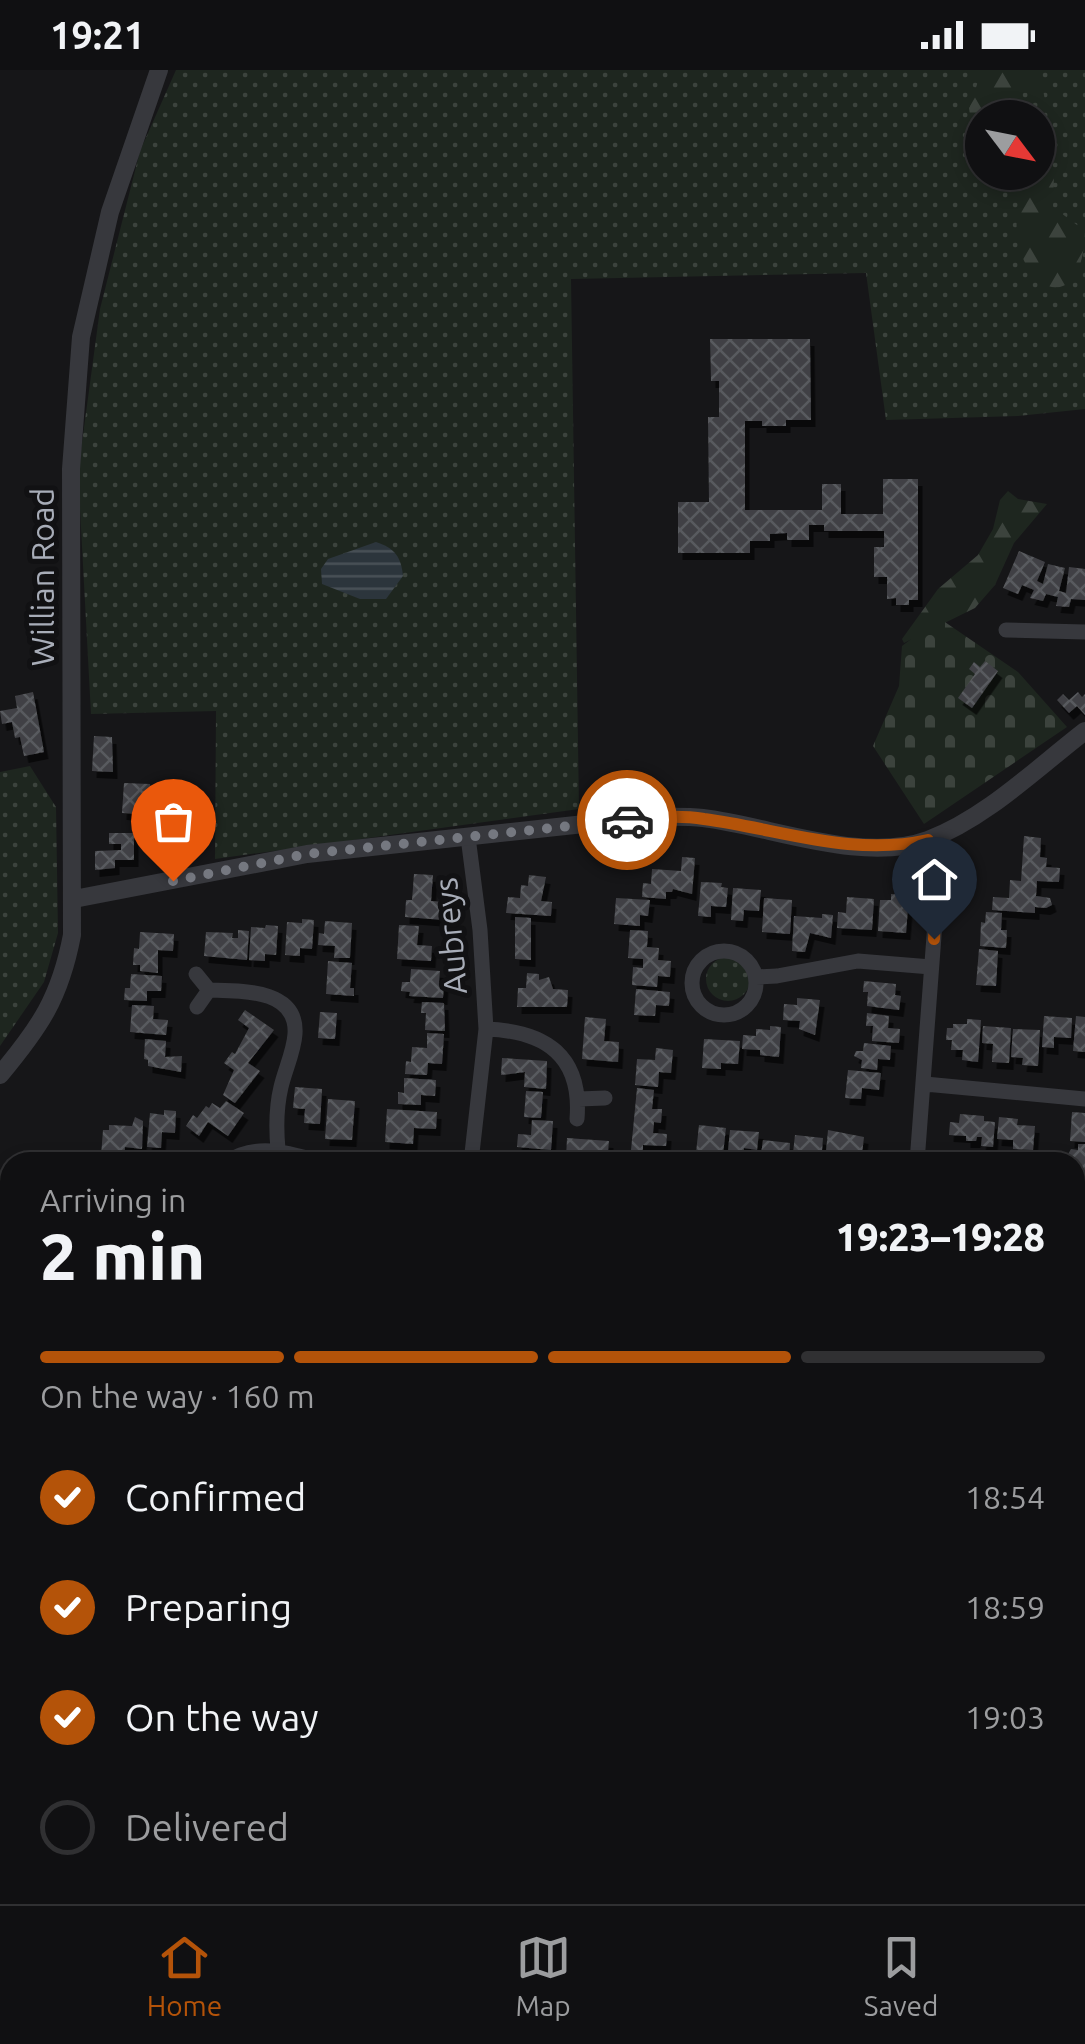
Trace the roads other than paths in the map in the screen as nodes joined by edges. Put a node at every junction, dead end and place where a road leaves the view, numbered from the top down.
1 (159, 70) edge
2 (1006, 630) dead end
3 (1085, 632) edge
4 (1085, 731) edge
5 (468, 837) junction
6 (928, 840) junction
7 (74, 899) junction
8 (931, 966) junction
9 (196, 974) dead end
10 (756, 977) junction
11 (209, 990) junction
12 (196, 1006) dead end
13 (486, 1029) junction
14 (0, 1075) edge
15 (925, 1084) junction
16 (606, 1098) dead end
17 (1085, 1098) edge
18 (578, 1099) junction
19 (577, 1120) dead end
20 (278, 1150) junction
21 (259, 1152) edge
22 (285, 1152) edge
23 (472, 1152) edge
24 (919, 1152) edge

1 - 7 street, Willian Road
2 - 3 street
4 - 6 street
5 - 6 street
5 - 7 street
5 - 13 street, Aubreys
6 - 8 street
7 - 14 street, Willian Road
8 - 10 street
8 - 15 street
9 - 11 street
10 - 10 street
11 - 12 street
11 - 20 street
13 - 18 street, Aubreys
13 - 23 street, Aubreys
15 - 17 street
15 - 24 street
16 - 18 street
18 - 19 street, Aubreys
20 - 21 street
20 - 22 street

